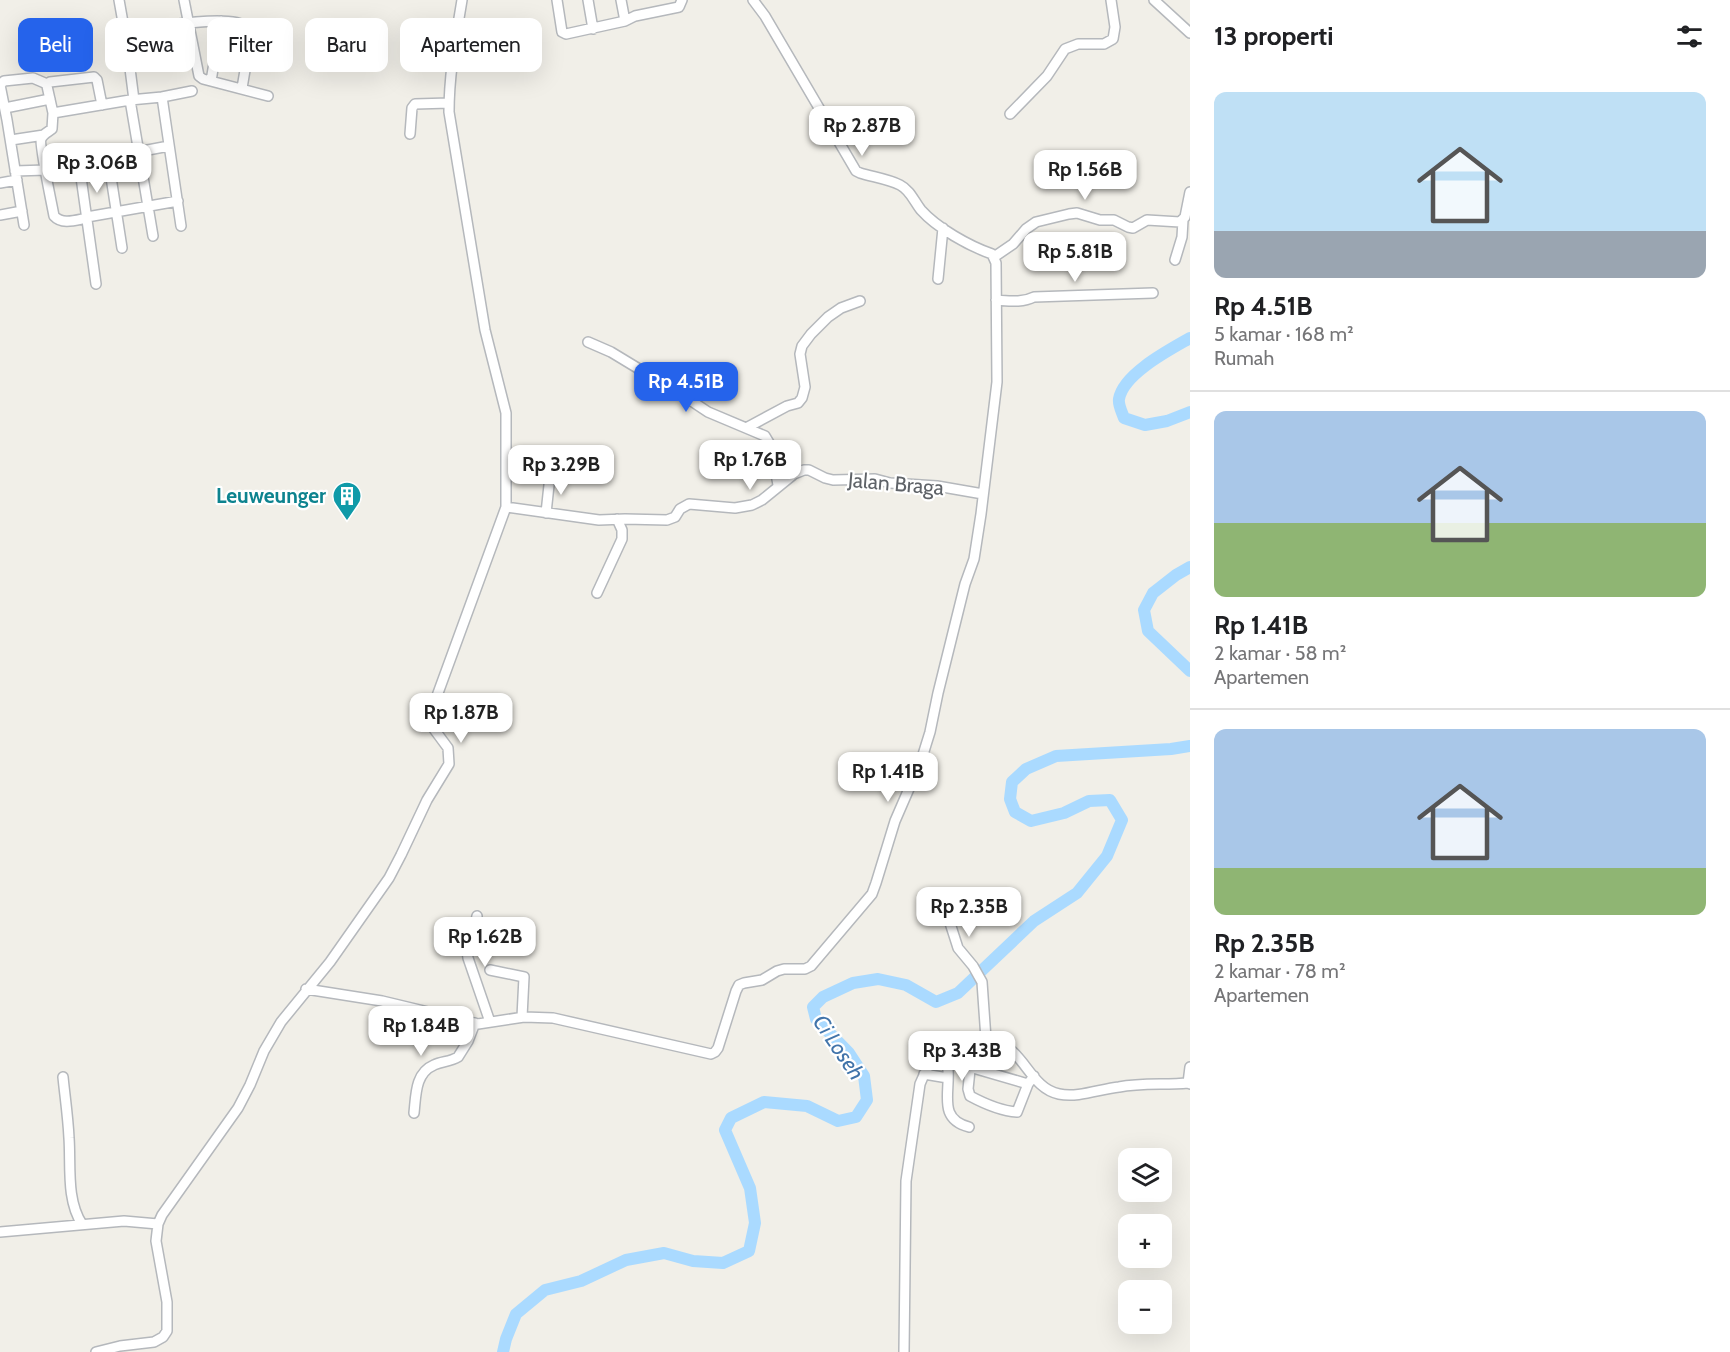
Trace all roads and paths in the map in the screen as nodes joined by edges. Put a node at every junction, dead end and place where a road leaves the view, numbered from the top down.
1 (119, 0) edge
2 (184, 0) edge
3 (462, 0) edge
4 (557, 0) edge
5 (588, 0) edge
6 (621, 0) edge
7 (682, 0) edge
8 (753, 0) edge
9 (1111, 0) edge
10 (1154, 0) edge
11 (123, 18) edge
12 (187, 18) edge
13 (626, 21) junction
14 (593, 29) junction
15 (1190, 33) edge
16 (195, 60) edge
17 (130, 72) edge
18 (212, 72) edge
19 (245, 72) edge
20 (211, 81) junction
21 (47, 84) junction
22 (242, 88) junction
23 (192, 91) dead end
24 (268, 96) dead end
25 (162, 97) junction
26 (50, 99) junction
27 (132, 100) junction
28 (449, 103) junction
29 (102, 105) junction
30 (4, 113) edge
31 (53, 113) junction
32 (1010, 114) dead end
33 (410, 134) dead end
34 (44, 135) junction
35 (11, 143) junction
36 (169, 146) junction
37 (0, 149) edge
38 (139, 152) junction
39 (108, 158) junction
40 (79, 163) junction
41 (46, 168) junction
42 (16, 175) junction
43 (0, 183) edge
44 (1190, 192) edge
45 (178, 201) junction
46 (148, 206) junction
47 (21, 211) junction
48 (116, 212) junction
49 (0, 215) edge
50 (87, 217) junction
51 (1183, 220) junction
52 (24, 225) dead end
53 (181, 226) dead end
54 (943, 228) junction
55 (153, 236) dead end
56 (122, 248) dead end
57 (994, 256) junction
58 (1175, 260) dead end
59 (938, 279) dead end
60 (96, 284) dead end
61 (1153, 293) dead end
62 (861, 300) dead end
63 (996, 300) junction
64 (588, 342) dead end
65 (746, 428) junction
66 (550, 476) dead end
67 (778, 485) junction
68 (983, 494) junction
69 (506, 507) junction
70 (546, 513) junction
71 (617, 519) junction
72 (597, 593) dead end
73 (477, 915) dead end
74 (950, 923) dead end
75 (490, 970) dead end
76 (306, 989) junction
77 (522, 1017) junction
78 (482, 1023) junction
79 (986, 1039) junction
80 (941, 1051) junction
81 (1190, 1067) edge
82 (924, 1074) junction
83 (63, 1077) dead end
84 (948, 1078) junction
85 (1031, 1080) junction
86 (1189, 1084) edge
87 (414, 1113) dead end
88 (969, 1127) dead end
89 (82, 1224) junction
90 (158, 1224) junction
91 (0, 1232) edge
92 (96, 1352) edge
93 (904, 1352) edge

1 - 11 street
2 - 12 street
3 - 28 street
4 - 14 street
5 - 14 street
6 - 13 street
7 - 13 street
8 - 54 street
9 - 32 street
10 - 15 street
13 - 14 street
16 - 20 street
17 - 27 street
18 - 20 street
19 - 22 street
20 - 22 street
21 - 26 street
21 - 29 street
21 - 30 street
22 - 24 street
23 - 25 street
25 - 27 street
25 - 36 street
26 - 30 street
26 - 31 street
27 - 29 street
27 - 38 street
28 - 33 street
28 - 69 street
29 - 31 street
30 - 35 street
31 - 34 street
34 - 35 street
34 - 41 street
35 - 37 street
35 - 42 street
36 - 38 street
36 - 45 street
38 - 39 street
38 - 46 street
39 - 40 street
39 - 48 street
40 - 41 street
40 - 50 street
41 - 42 street
41 - 50 street
42 - 43 street
42 - 47 street
44 - 51 street
45 - 46 street
45 - 53 street
46 - 48 street
46 - 55 street
47 - 49 street
47 - 52 street
48 - 50 street
48 - 56 street
50 - 60 street
51 - 57 street
51 - 58 street
54 - 57 street
54 - 59 street
57 - 63 street
61 - 63 street
62 - 65 street
63 - 68 street
64 - 65 street
65 - 67 street
66 - 70 street
67 - 68 street, Jalan Braga
67 - 71 street, Jalan Braga
68 - 77 street
69 - 70 street, Jalan Braga
69 - 76 street
70 - 71 street, Jalan Braga
71 - 72 street
73 - 78 street
74 - 79 street
75 - 77 street
76 - 78 street
76 - 90 street
77 - 78 street
78 - 87 street
79 - 80 street
79 - 85 street
80 - 82 street
80 - 84 street
81 - 86 street
82 - 84 street
82 - 93 street
83 - 89 street
84 - 88 street
85 - 85 street
85 - 86 street
89 - 90 street
89 - 91 street
90 - 92 street

